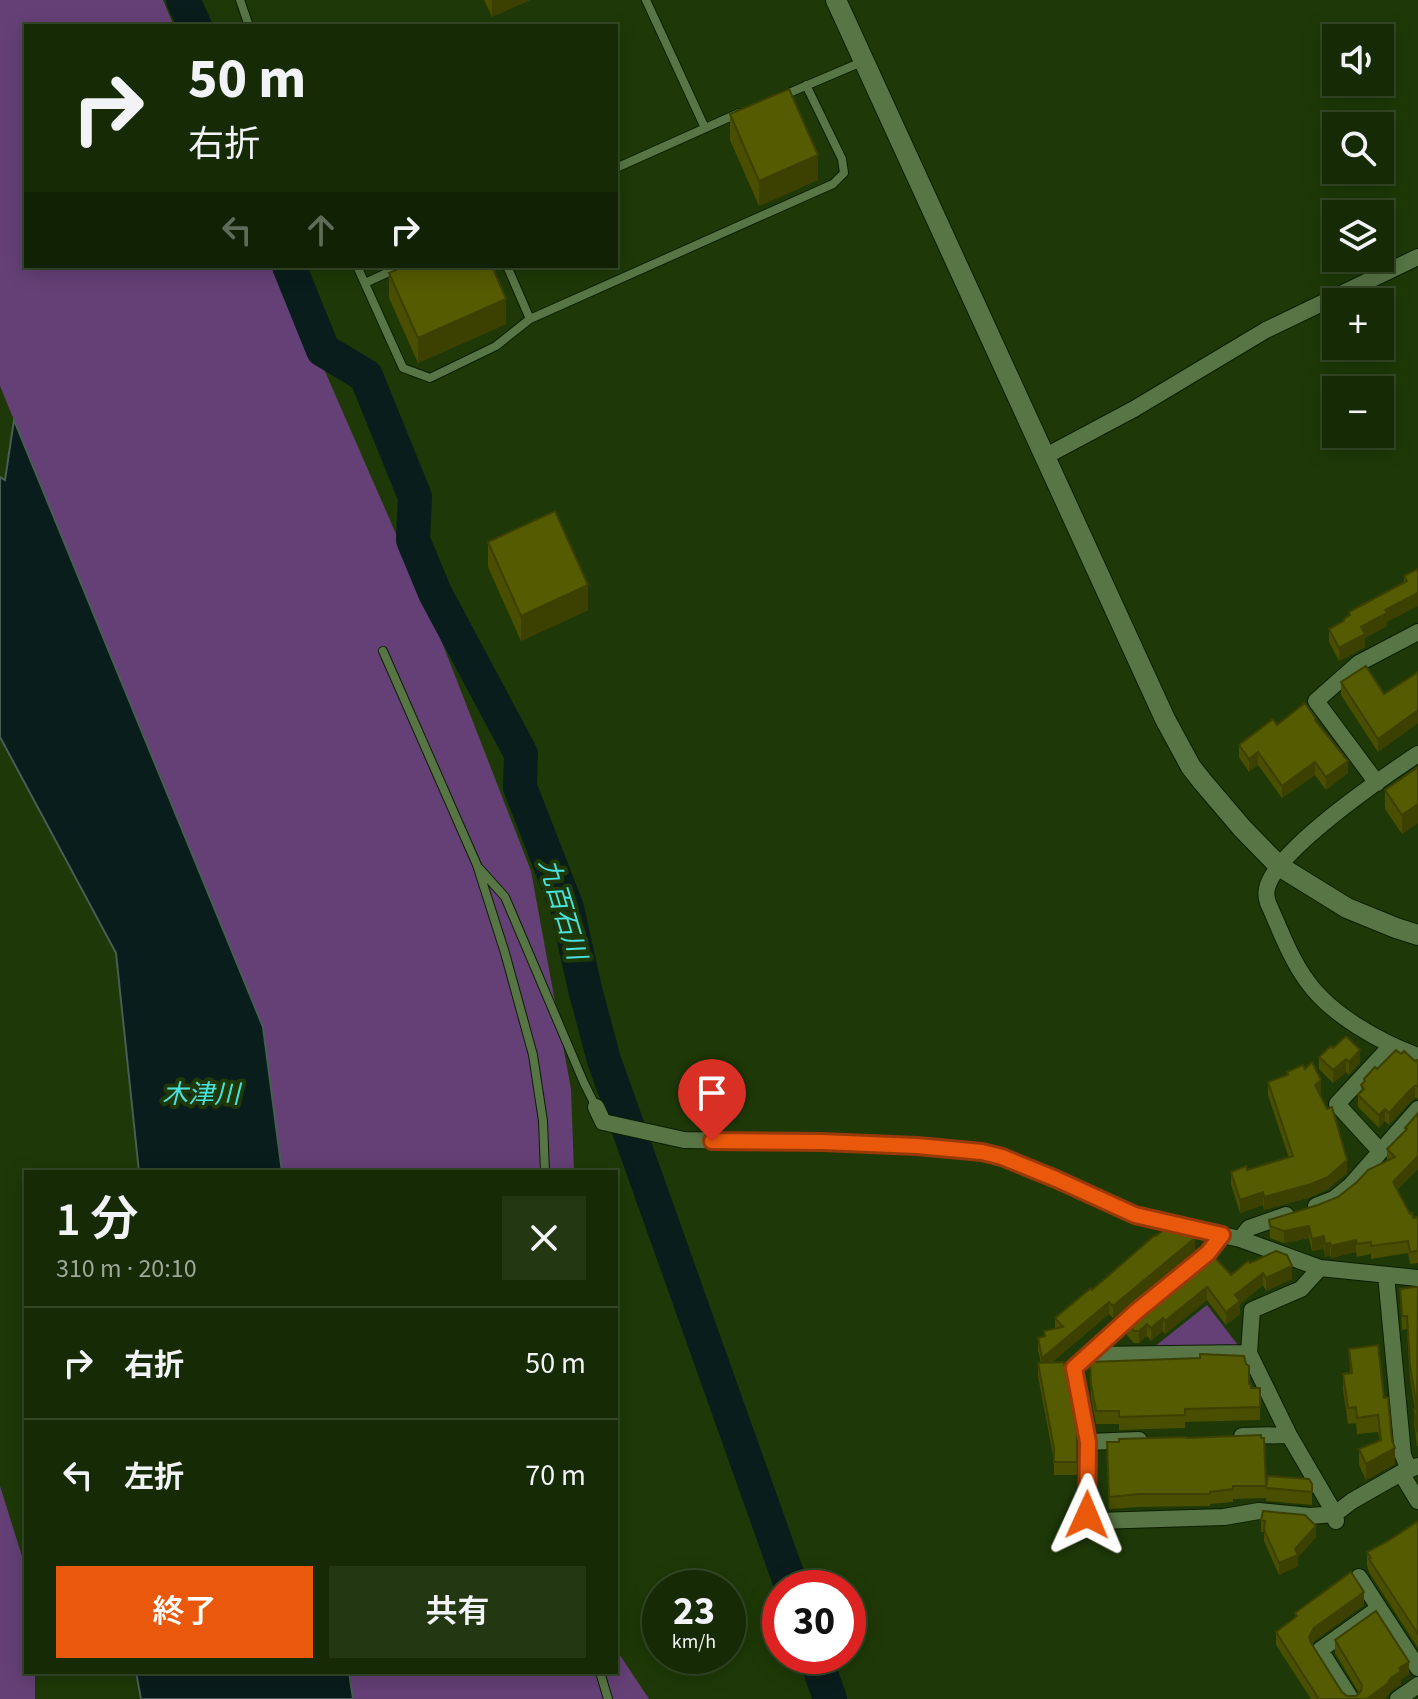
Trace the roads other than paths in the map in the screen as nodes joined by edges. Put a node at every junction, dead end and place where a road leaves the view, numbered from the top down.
1 (240, 0) edge
2 (646, 0) edge
3 (836, 0) edge
4 (248, 24) edge
5 (864, 61) junction
6 (806, 85) junction
7 (777, 97) edge
8 (748, 110) edge
9 (705, 128) junction
10 (618, 167) edge
11 (1418, 257) edge
12 (358, 268) edge
13 (398, 268) edge
14 (508, 268) edge
15 (365, 283) junction
16 (530, 319) junction
17 (1044, 457) junction
18 (1418, 632) edge
19 (383, 651) dead end
20 (1418, 754) edge
21 (1377, 783) junction
22 (477, 865) junction
23 (1279, 866) junction
24 (1418, 935) edge
25 (1391, 1046) junction
26 (1418, 1056) edge
27 (1418, 1109) edge
28 (600, 1114) joint
29 (1380, 1151) junction
30 (545, 1170) edge
31 (1222, 1235) junction
32 (1240, 1239) junction
33 (1320, 1268) junction
34 (1386, 1275) junction
35 (1418, 1278) edge
36 (1249, 1353) junction
37 (1089, 1355) junction
38 (1289, 1435) junction
39 (1227, 1437) edge
40 (1150, 1440) edge
41 (1088, 1442) junction
42 (1409, 1470) edge
43 (1418, 1501) edge
44 (1336, 1518) junction
45 (1359, 1577) edge
46 (1379, 1608) junction
47 (1418, 1668) edge
48 (601, 1674) edge
49 (1418, 1685) edge
50 (608, 1699) edge
51 (1351, 1699) edge
52 (1398, 1699) edge

1 - 4 lane
2 - 9 lane
3 - 5 street
5 - 6 lane
5 - 17 street
6 - 7 lane
6 - 16 lane
8 - 9 lane
9 - 10 lane
11 - 17 street
12 - 15 lane
13 - 15 lane
14 - 16 lane
15 - 16 lane
17 - 23 street
18 - 21 street
19 - 22 lane
20 - 21 street
21 - 23 street
22 - 28 lane
22 - 30 lane
23 - 24 street
23 - 25 street
25 - 26 street
25 - 29 street
27 - 29 street
28 - 31 street
29 - 32 street
31 - 32 street
31 - 37 street
32 - 33 street
33 - 34 street
33 - 36 street
34 - 35 street
34 - 42 street
36 - 37 street
36 - 38 street
37 - 41 street
38 - 39 street
38 - 44 street
40 - 41 street
41 - 44 street
42 - 43 street
42 - 44 street
45 - 46 street
46 - 47 street
46 - 51 street
48 - 50 lane
49 - 52 street

